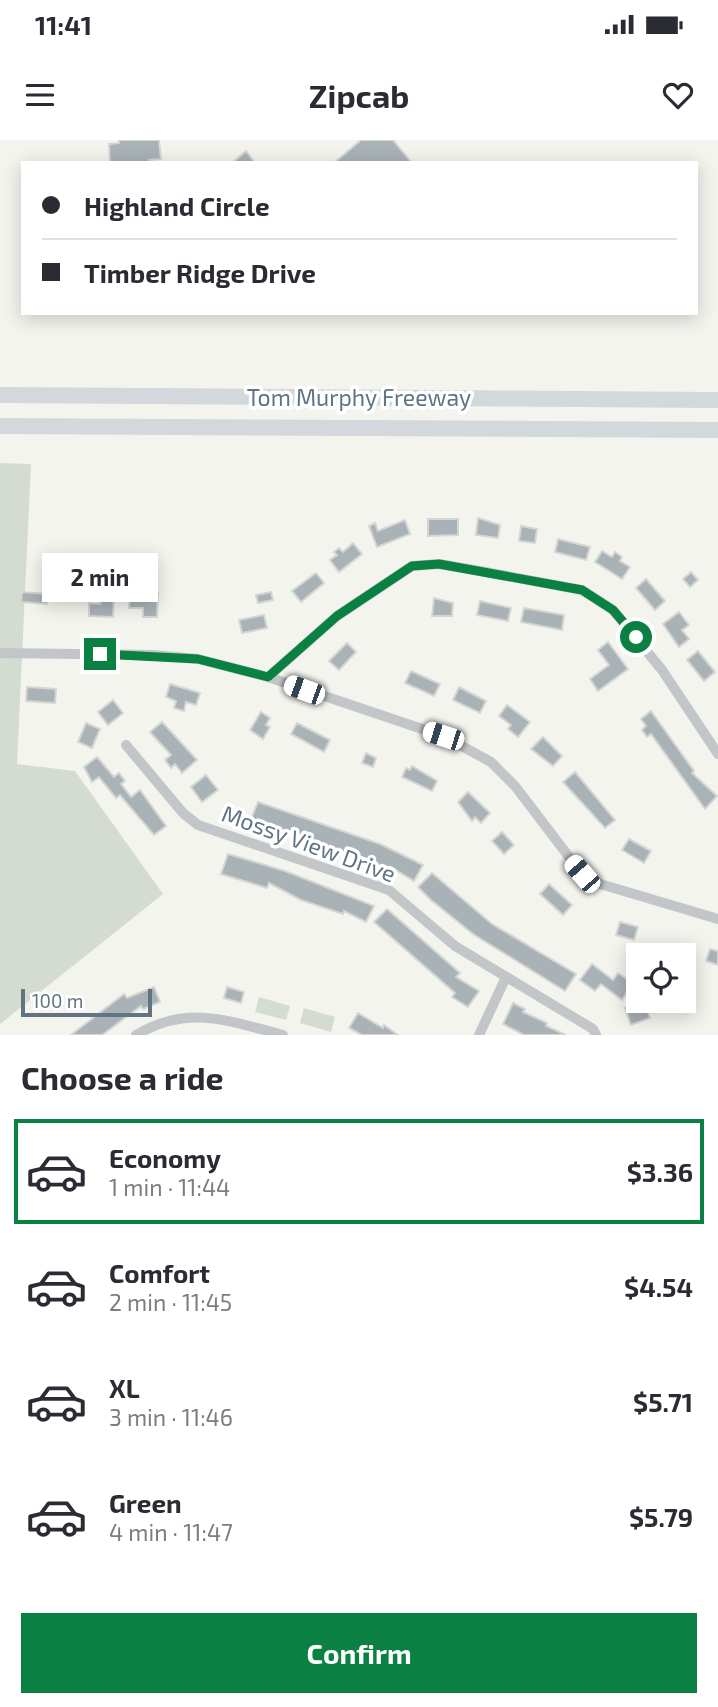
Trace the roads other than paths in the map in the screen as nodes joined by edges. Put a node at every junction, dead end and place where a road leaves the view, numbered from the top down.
1 (718, 393) edge
2 (0, 395) edge
3 (638, 399) junction
4 (718, 400) edge
5 (0, 426) edge
6 (718, 430) edge
7 (0, 653) edge
8 (268, 677) junction
9 (126, 745) dead end
10 (718, 754) edge
11 (718, 919) edge
12 (506, 977) junction
13 (136, 1035) edge
14 (283, 1035) edge
15 (479, 1035) edge
16 (596, 1035) edge

1 - 3 highway
2 - 3 highway, Tom Murphy Freeway
3 - 4 highway, Tom Murphy Freeway
5 - 6 highway, Tom Murphy Freeway
7 - 8 street
8 - 10 street
8 - 11 street
9 - 12 street, Mossy View Drive
12 - 15 street
12 - 16 street, Mossy View Drive
13 - 14 street

